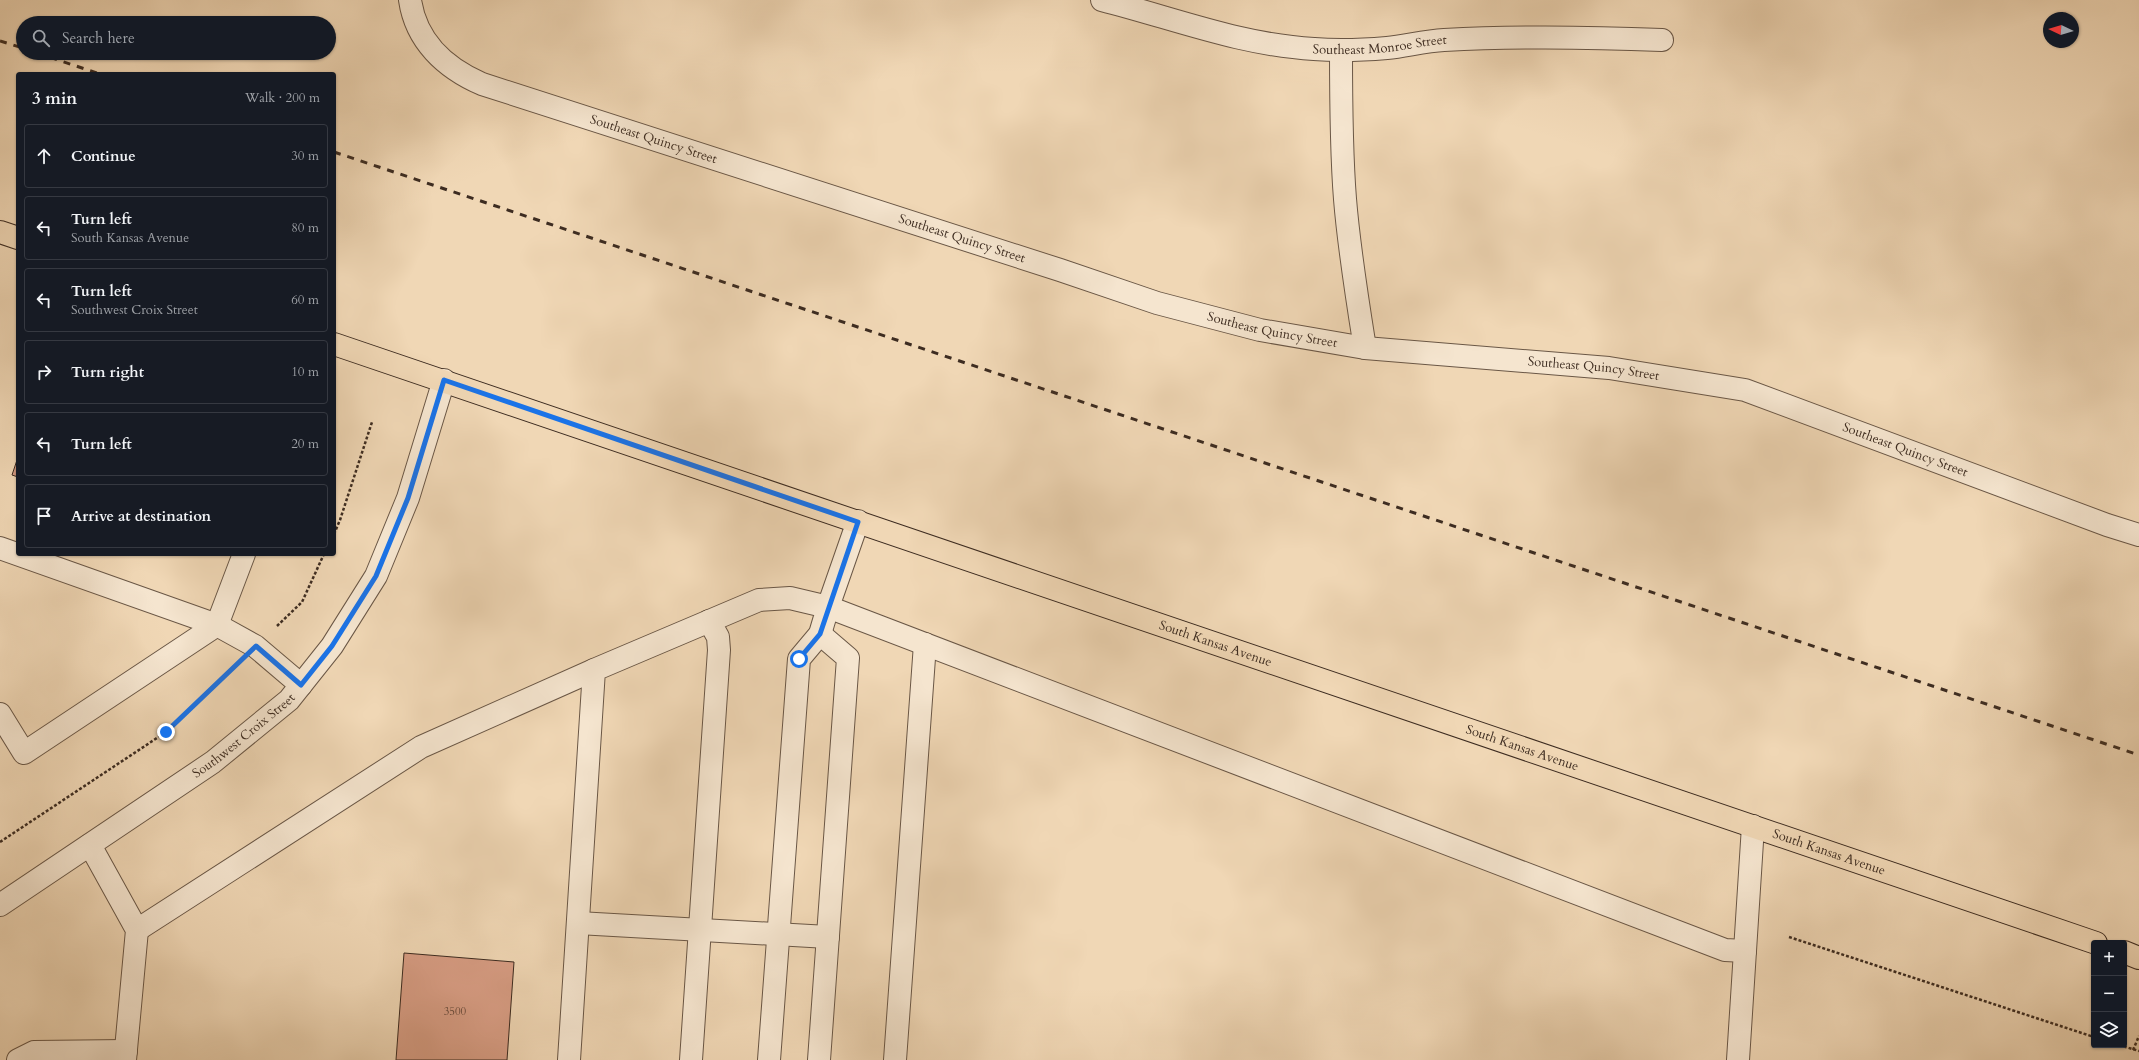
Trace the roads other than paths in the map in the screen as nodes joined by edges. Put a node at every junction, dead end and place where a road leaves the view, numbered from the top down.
1 (410, 0) edge
2 (1102, 0) edge
3 (1662, 40) dead end
4 (1341, 50) junction
5 (0, 232) edge
6 (16, 237) edge
7 (336, 345) edge
8 (1365, 348) junction
9 (444, 380) junction
10 (858, 522) junction
11 (2138, 534) edge
12 (0, 548) edge
13 (16, 554) edge
14 (23, 556) edge
15 (243, 556) edge
16 (828, 607) junction
17 (709, 621) junction
18 (217, 625) junction
19 (820, 634) junction
20 (925, 644) junction
21 (594, 670) junction
22 (301, 685) junction
23 (0, 714) edge
24 (1753, 826) junction
25 (90, 845) junction
26 (0, 905) edge
27 (578, 923) junction
28 (137, 930) junction
29 (700, 930) junction
30 (779, 934) junction
31 (828, 938) junction
32 (2091, 941) edge
33 (1745, 951) junction
34 (2127, 953) edge
35 (2139, 958) edge
36 (125, 1055) edge
37 (18, 1060) edge
38 (569, 1060) edge
39 (691, 1060) edge
40 (769, 1060) edge
41 (819, 1060) edge
42 (895, 1060) edge
43 (1738, 1060) edge

1 - 8 street, Southeast Quincy Street
2 - 4 street, Southeast Monroe Street
3 - 4 street, Southeast Monroe Street
4 - 8 street
5 - 6 main road
7 - 9 main road, South Kansas Avenue
8 - 11 street, Southeast Quincy Street
9 - 10 main road, South Kansas Avenue
9 - 22 street, Southwest Croix Street
10 - 16 street
10 - 24 main road, South Kansas Avenue
12 - 13 street
14 - 18 street
15 - 18 street
16 - 17 street
16 - 19 street
16 - 20 street
17 - 21 street
17 - 29 street
18 - 22 street
18 - 23 street
19 - 30 street
19 - 31 street
20 - 33 street
20 - 42 street
21 - 27 street
21 - 28 street
22 - 25 street, Southwest Croix Street
24 - 32 main road, South Kansas Avenue
24 - 33 street
25 - 26 street, Southwest Croix Street
25 - 28 street
27 - 29 street
27 - 38 street
28 - 36 street
29 - 30 street
29 - 39 street
30 - 31 street
30 - 40 street
31 - 41 street
33 - 43 street
34 - 35 main road
36 - 37 street

